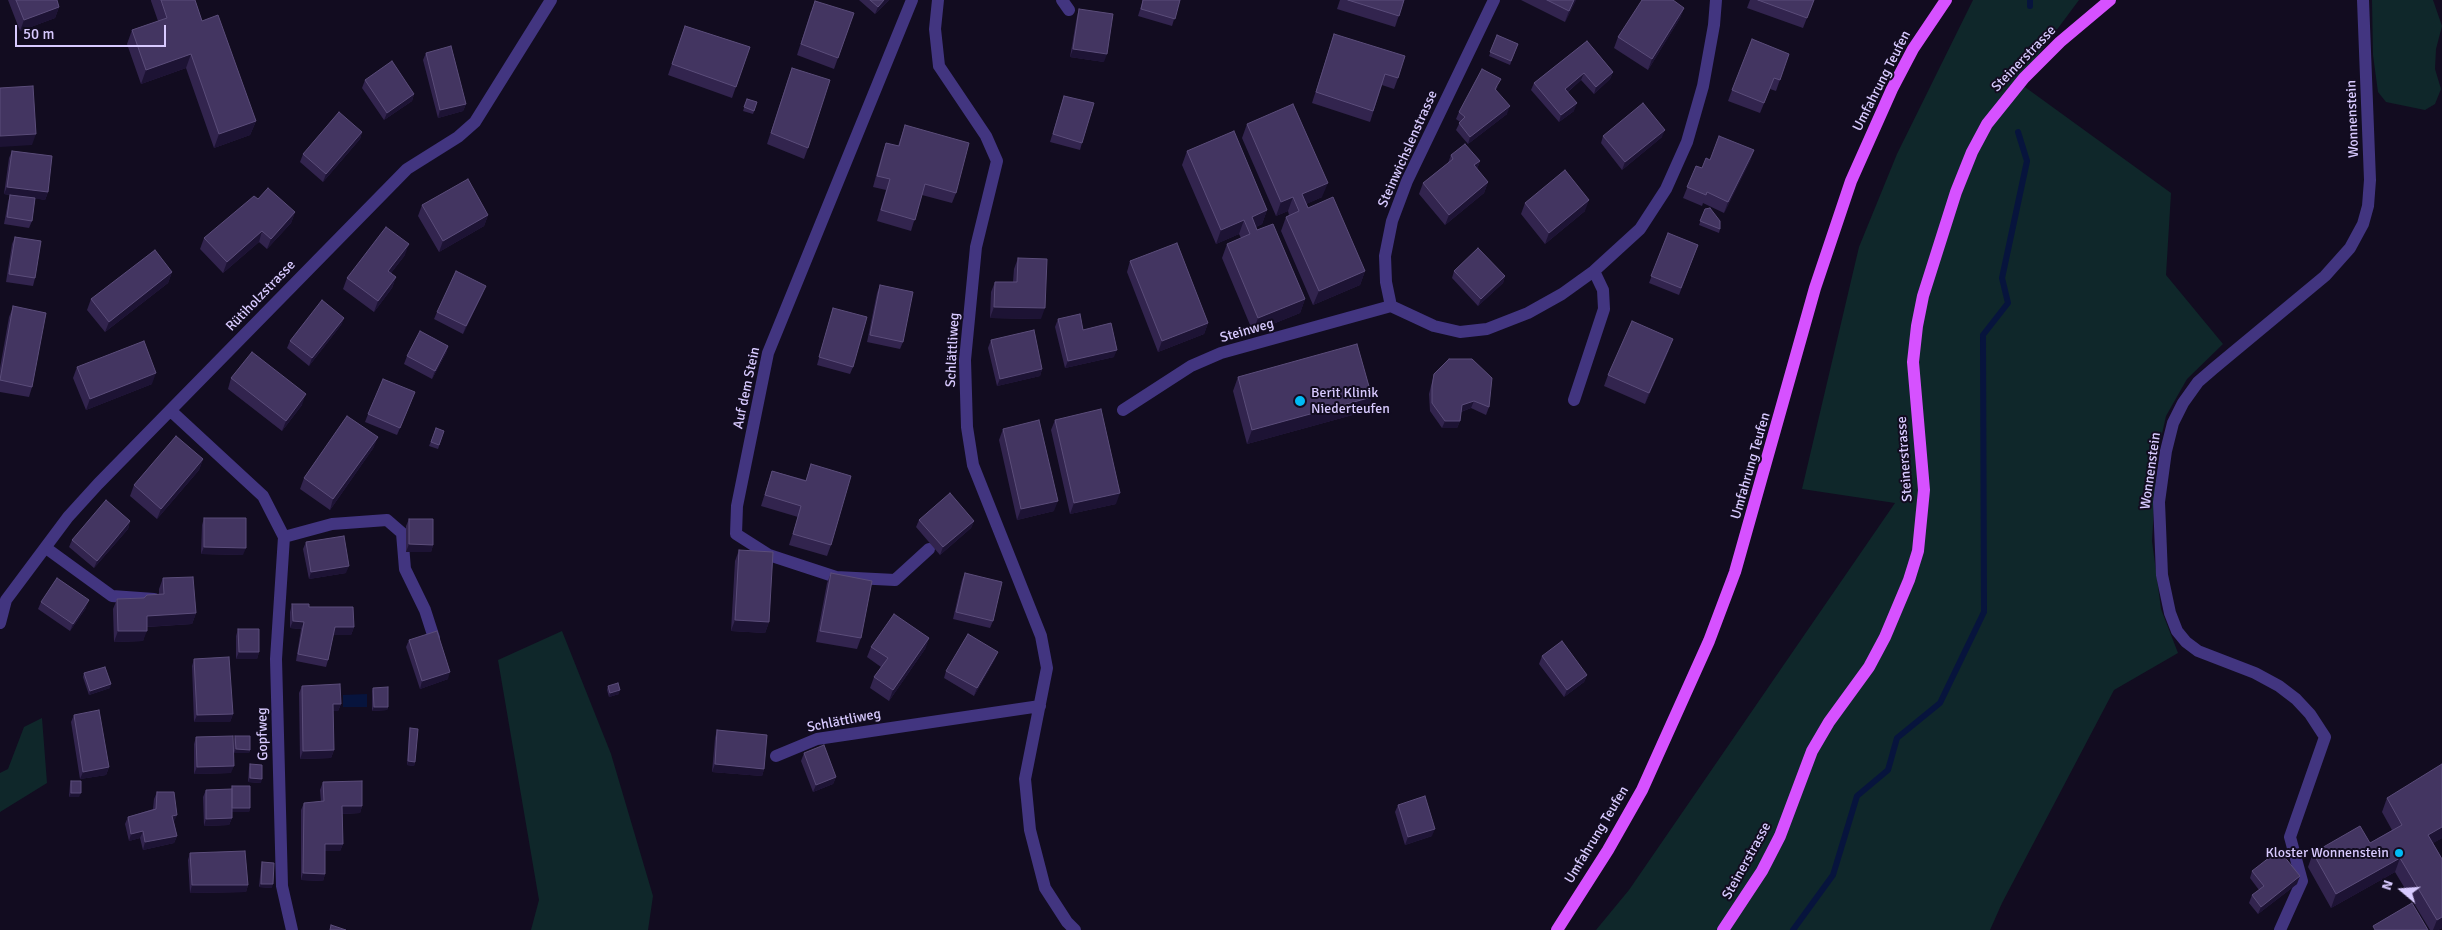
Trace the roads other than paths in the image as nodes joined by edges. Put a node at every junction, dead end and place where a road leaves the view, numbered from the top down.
1 (551, 0) edge
2 (912, 0) edge
3 (938, 0) edge
4 (1494, 0) edge
5 (1716, 0) edge
6 (1946, 0) edge
7 (2110, 0) edge
8 (2363, 0) edge
9 (1594, 272) junction
10 (1391, 306) junction
11 (1574, 400) dead end
12 (1123, 410) dead end
13 (172, 411) junction
14 (284, 537) junction
15 (46, 548) junction
16 (929, 549) dead end
17 (3, 597) edge
18 (154, 599) edge
19 (0, 623) edge
20 (434, 638) edge
21 (1040, 706) junction
22 (776, 756) dead end
23 (292, 930) edge
24 (1075, 930) edge
25 (1557, 930) edge
26 (1723, 930) edge
27 (2280, 930) edge

1 - 13 street, Rütiholzstrasse
2 - 16 street, Auf dem Stein
3 - 21 street, Schlättliweg
4 - 10 street, Steinwichslenstrasse
5 - 9 street
6 - 25 main road, Umfahrung Teufen
7 - 26 main road, Steinerstrasse
8 - 27 street, Wonnenstein
9 - 10 street
9 - 11 street
10 - 12 street, Steinweg
13 - 14 street
13 - 15 street, Rütiholzstrasse
14 - 20 street
14 - 23 street, Gopfweg
15 - 17 street, Rütiholzstrasse
15 - 18 street
17 - 19 street, Rütiholzstrasse
21 - 22 street, Schlättliweg
21 - 24 street, Schlättliweg

